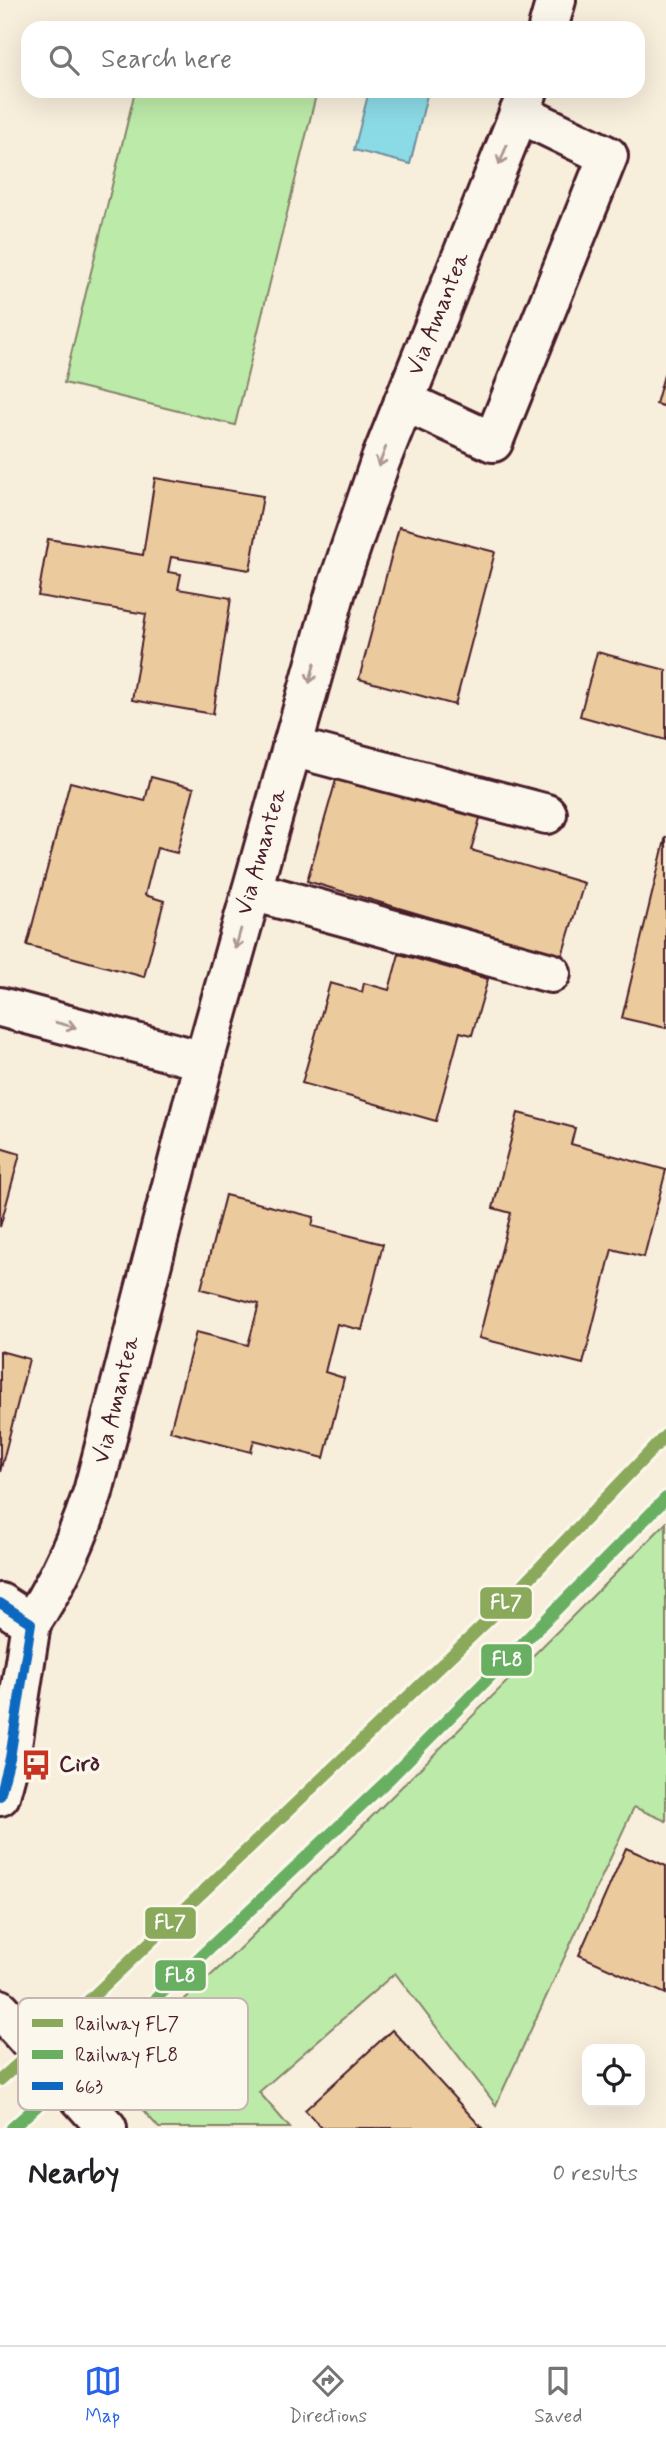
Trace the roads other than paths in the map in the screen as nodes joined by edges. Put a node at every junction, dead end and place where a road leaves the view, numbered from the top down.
1 (556, 0) edge
2 (550, 21) edge
3 (524, 102) edge
4 (404, 401) junction
5 (292, 747) junction
6 (547, 814) dead end
7 (252, 891) junction
8 (551, 973) dead end
9 (0, 1007) edge
10 (204, 1061) junction
11 (15, 1613) edge
12 (0, 1796) edge
13 (0, 2009) edge
14 (18, 2029) edge
15 (91, 2110) edge
16 (107, 2128) edge

1 - 2 street
3 -> 4 street, Via Amantea
3 - 4 street
4 -> 5 street, Via Amantea
5 - 6 street
5 - 7 street, Via Amantea
7 - 8 street
7 -> 10 street, Via Amantea
9 -> 10 street
10 - 11 street, Via Amantea
11 - 12 street
13 - 14 street
15 - 16 street

